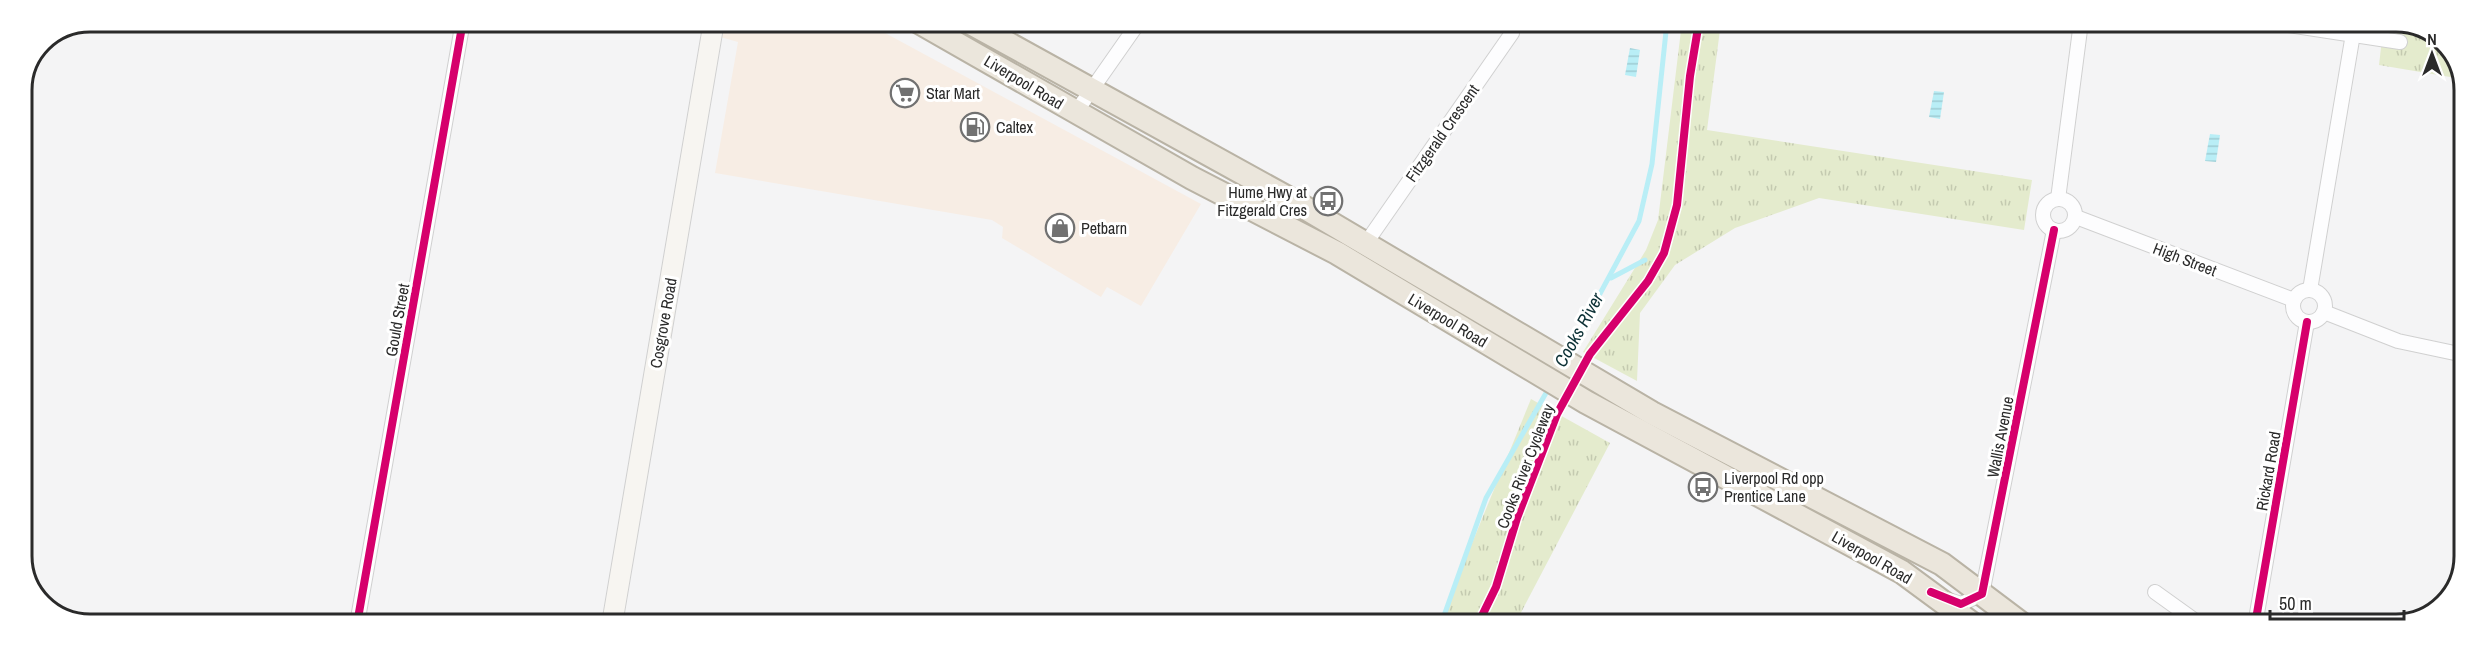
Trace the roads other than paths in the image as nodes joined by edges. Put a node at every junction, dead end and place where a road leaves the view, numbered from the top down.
1 (461, 32) edge
2 (712, 32) edge
3 (936, 32) edge
4 (987, 32) edge
5 (1132, 32) edge
6 (1512, 32) edge
7 (2080, 32) edge
8 (2353, 32) edge
9 (2365, 32) edge
10 (2400, 42) dead end
11 (1091, 88) junction
12 (1076, 112) junction
13 (2058, 199) junction
14 (2076, 217) junction
15 (2054, 230) junction
16 (1366, 243) junction
17 (2310, 290) junction
18 (2294, 300) junction
19 (2324, 312) junction
20 (2307, 322) junction
21 (2454, 353) edge
22 (1931, 592) junction
23 (2155, 592) dead end
24 (1982, 594) junction
25 (359, 614) edge
26 (614, 614) edge
27 (1960, 614) edge
28 (1977, 614) edge
29 (2008, 614) edge
30 (2186, 614) edge
31 (2257, 614) edge

1 - 25 street, Gould Street
2 - 26 main road, Cosgrove Road
3 - 12 highway, Liverpool Road
4 - 11 highway, Liverpool Road
5 - 11 street
6 - 16 street, Fitzgerald Crescent
7 - 13 street
8 - 17 street
9 - 10 street
11 - 12 street
11 - 16 highway, Liverpool Road
12 - 22 highway, Liverpool Road
13 - 14 street
13 - 15 street
14 - 15 street
14 - 18 street, High Street
15 - 24 street, Wallis Avenue
16 - 24 highway, Liverpool Road
17 - 18 street
17 - 19 street
18 - 20 street
19 - 20 street
19 - 21 street
20 - 31 street, Rickard Road
22 - 24 street
22 - 27 highway, Liverpool Road
23 - 30 street
24 - 28 highway
24 - 29 highway, Liverpool Road

